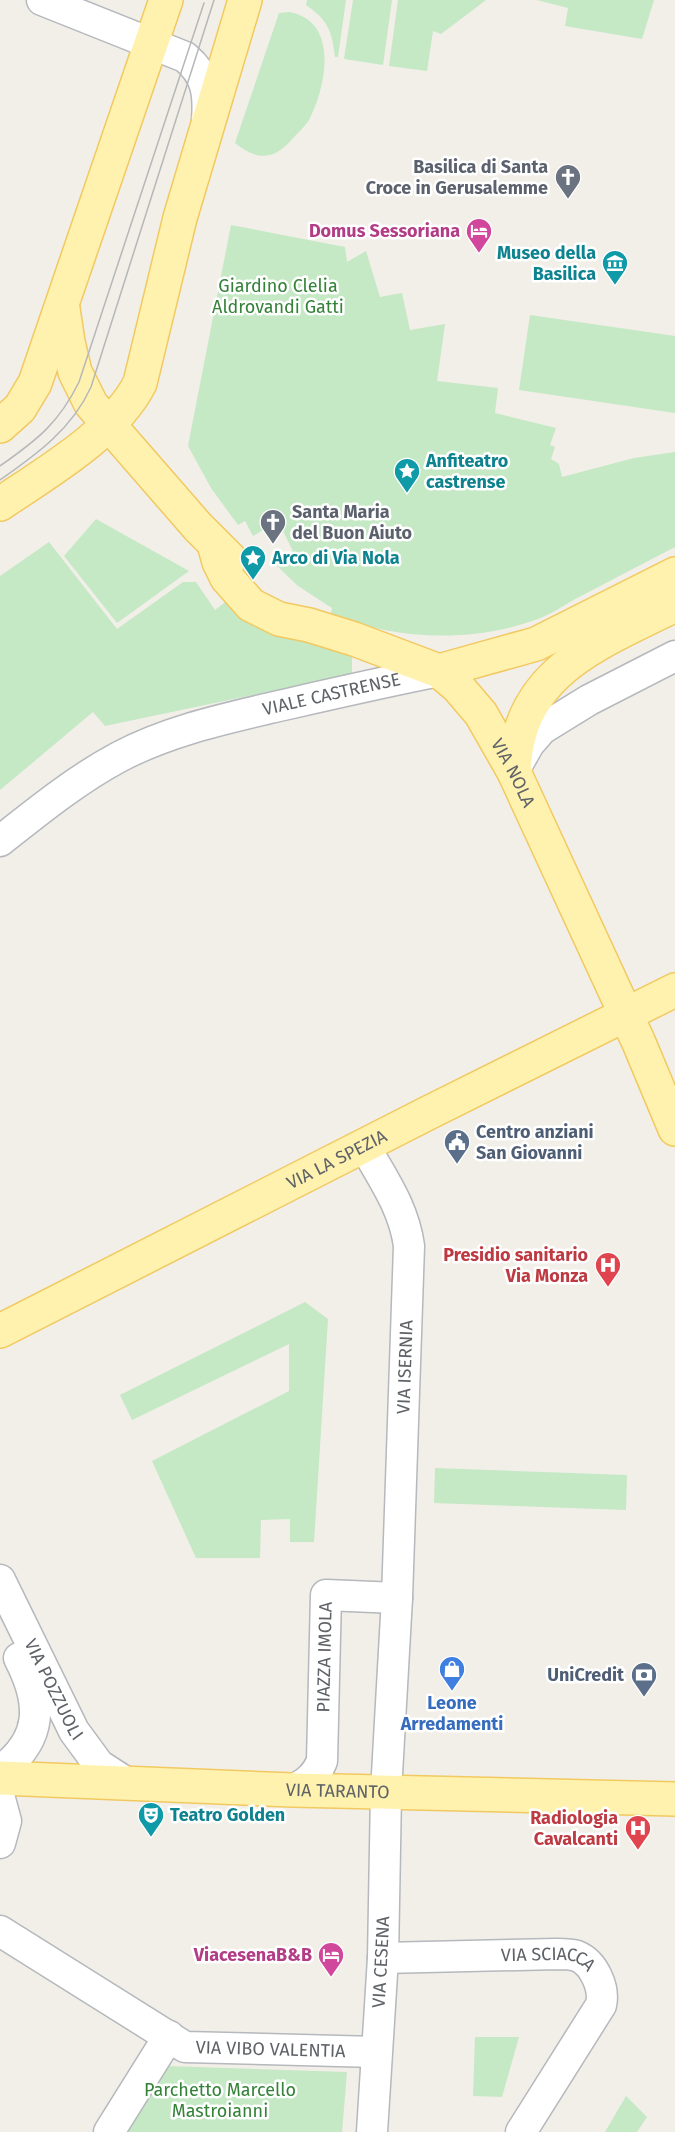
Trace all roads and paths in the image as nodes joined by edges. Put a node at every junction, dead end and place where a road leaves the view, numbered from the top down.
1 (42, 0) edge
2 (166, 0) edge
3 (245, 0) edge
4 (153, 44) junction
5 (207, 125) junction
6 (62, 304) junction
7 (110, 424) junction
8 (0, 426) edge
9 (0, 504) edge
10 (675, 574) edge
11 (675, 605) edge
12 (675, 656) edge
13 (440, 671) junction
14 (514, 772) junction
15 (0, 841) edge
16 (675, 990) edge
17 (626, 1014) junction
18 (675, 1129) edge
19 (364, 1147) junction
20 (0, 1331) edge
21 (0, 1580) edge
22 (397, 1598) junction
23 (0, 1621) edge
24 (0, 1770) edge
25 (0, 1778) edge
26 (127, 1783) junction
27 (293, 1790) junction
28 (386, 1792) junction
29 (675, 1798) edge
30 (0, 1799) edge
31 (0, 1843) edge
32 (0, 1931) edge
33 (383, 1958) junction
34 (169, 2036) junction
35 (376, 2052) junction
36 (109, 2132) edge
37 (372, 2132) edge
38 (521, 2132) edge

1 - 4 street
2 - 4 main road
3 - 5 main road
4 - 5 street
4 - 6 main road
5 - 7 main road
6 - 7 main road, VIA NOLA
6 - 8 main road
7 - 9 main road
7 - 13 main road, VIA NOLA
10 - 13 main road, VIALE CASTRENSE
11 - 14 main road
12 - 14 street
13 - 14 main road, VIA NOLA
13 - 15 street, VIALE CASTRENSE
14 - 17 main road, VIA NOLA
16 - 17 main road, VIA LA SPEZIA
17 - 18 main road, VIA NOLA
17 - 19 main road, VIA LA SPEZIA
19 - 20 main road, VIA LA SPEZIA
19 - 22 street, VIA ISERNIA
21 - 26 street, VIA POZZUOLI
22 - 27 street, PIAZZA IMOLA
22 - 28 street
23 - 24 street, VIA POZZUOLI
25 - 26 main road, VIA TARANTO
26 - 27 main road, VIA TARANTO
27 - 28 main road, VIA TARANTO
28 - 29 main road, VIA TARANTO
28 - 33 street, VIA CESENA
30 - 31 street
32 - 34 street, VIA VIBO VALENTIA
33 - 35 street, VIA CESENA
33 - 38 street, VIA SCIACCA
34 - 35 street, VIA VIBO VALENTIA
34 - 36 street
35 - 37 street, VIA CESENA

